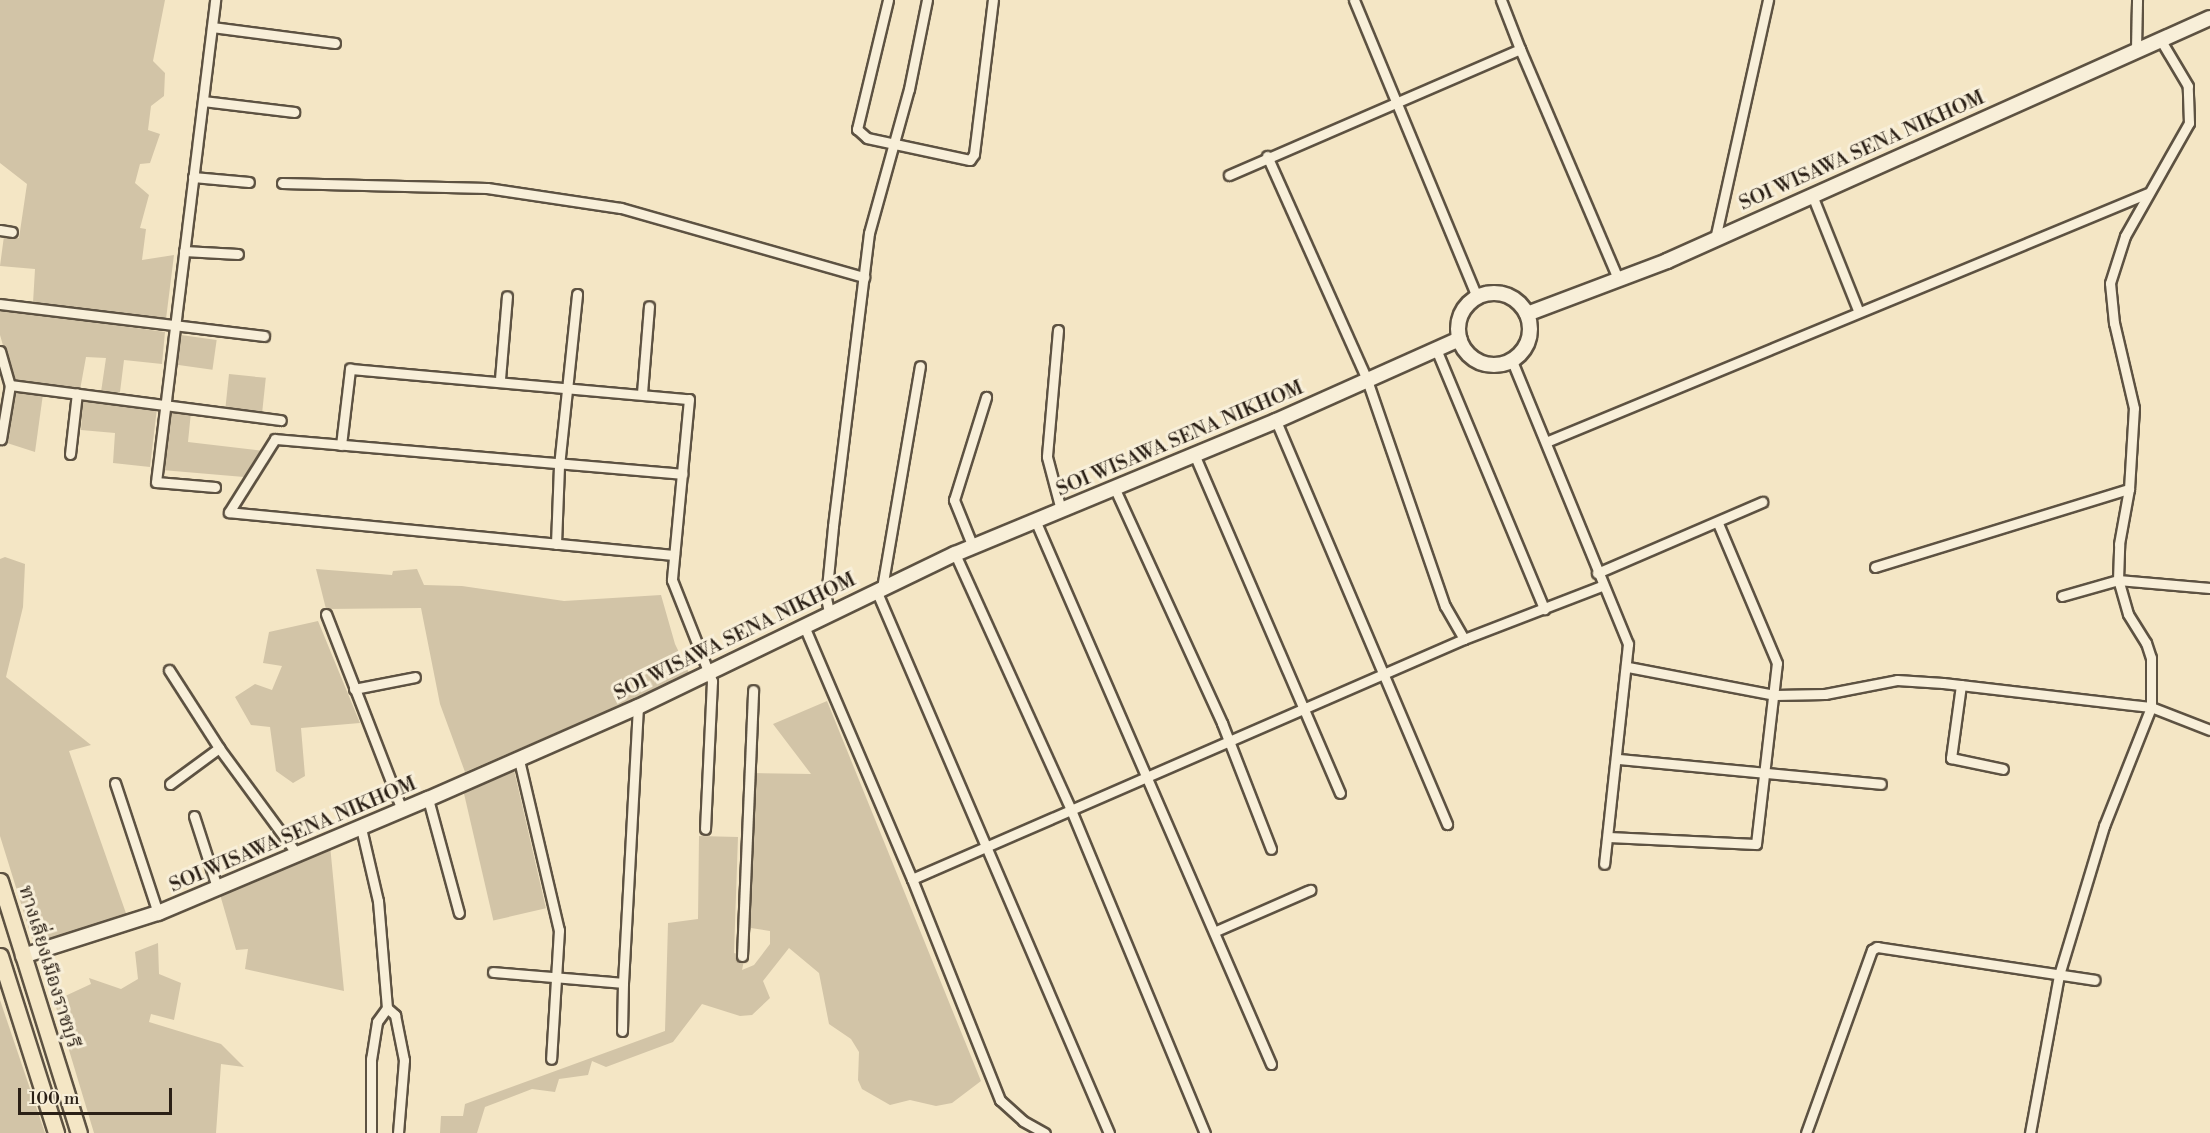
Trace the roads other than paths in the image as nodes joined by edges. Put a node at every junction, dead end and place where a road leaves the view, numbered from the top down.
1 (215, 0) edge
2 (888, 0) edge
3 (927, 0) edge
4 (993, 0) edge
5 (1354, 0) edge
6 (1501, 0) edge
7 (1768, 0) edge
8 (2137, 0) edge
9 (2210, 18) edge
10 (212, 27) junction
11 (2160, 39) junction
12 (335, 43) dead end
13 (1520, 48) junction
14 (2136, 49) junction
15 (203, 100) junction
16 (1396, 101) junction
17 (294, 112) dead end
18 (893, 144) junction
19 (1267, 156) junction
20 (1229, 175) dead end
21 (193, 177) junction
22 (249, 182) dead end
23 (282, 183) dead end
24 (2148, 193) junction
25 (1812, 195) junction
26 (0, 230) edge
27 (12, 232) dead end
28 (1715, 239) junction
29 (184, 251) junction
30 (238, 254) dead end
31 (864, 277) junction
32 (1618, 279) junction
33 (577, 294) dead end
34 (507, 296) dead end
35 (1477, 297) junction
36 (0, 304) edge
37 (649, 306) dead end
38 (1858, 310) junction
39 (1527, 314) junction
40 (175, 327) junction
41 (1058, 330) dead end
42 (264, 336) dead end
43 (1459, 339) junction
44 (1436, 349) junction
45 (0, 351) edge
46 (1512, 361) junction
47 (920, 366) dead end
48 (500, 379) junction
49 (1367, 380) junction
50 (10, 385) junction
51 (568, 386) junction
52 (77, 393) junction
53 (642, 393) junction
54 (986, 398) dead end
55 (166, 405) junction
56 (281, 420) dead end
57 (1275, 421) junction
58 (1, 439) edge
59 (1546, 442) junction
60 (341, 445) junction
61 (70, 454) dead end
62 (1194, 454) junction
63 (559, 466) junction
64 (682, 474) junction
65 (215, 487) dead end
66 (1114, 487) junction
67 (2129, 489) junction
68 (1762, 502) dead end
69 (1061, 510) junction
70 (1035, 520) junction
71 (1718, 523) junction
72 (556, 544) junction
73 (973, 548) junction
74 (955, 554) junction
75 (674, 555) junction
76 (1875, 567) dead end
77 (1597, 573) junction
78 (2118, 580) junction
79 (1602, 586) junction
80 (2210, 588) edge
81 (879, 589) junction
82 (2062, 596) dead end
83 (1544, 609) junction
84 (829, 612) junction
85 (326, 614) dead end
86 (804, 626) junction
87 (1464, 639) junction
88 (1628, 667) junction
89 (169, 670) dead end
90 (708, 674) junction
91 (1383, 675) junction
92 (415, 677) dead end
93 (1961, 685) junction
94 (354, 689) junction
95 (753, 690) dead end
96 (1775, 695) junction
97 (638, 707) junction
98 (2151, 707) junction
99 (1305, 708) junction
100 (2210, 730) edge
101 (1229, 742) junction
102 (219, 748) junction
103 (1618, 759) junction
104 (519, 760) junction
105 (2003, 769) dead end
106 (1765, 771) junction
107 (1148, 777) junction
108 (115, 783) dead end
109 (170, 784) dead end
110 (1881, 784) dead end
111 (1340, 793) dead end
112 (428, 799) junction
113 (402, 810) junction
114 (1071, 810) junction
115 (194, 816) dead end
116 (1447, 824) dead end
117 (361, 828) junction
118 (705, 830) dead end
119 (1608, 837) junction
120 (984, 848) junction
121 (1270, 849) dead end
122 (296, 853) junction
123 (1604, 864) dead end
124 (912, 879) junction
125 (0, 881) edge
126 (217, 887) junction
127 (1310, 890) dead end
128 (158, 913) junction
129 (459, 913) dead end
130 (1216, 932) junction
131 (23, 956) junction
132 (742, 956) dead end
133 (1, 964) edge
134 (494, 972) dead end
135 (2059, 975) junction
136 (556, 978) junction
137 (2095, 980) dead end
138 (623, 983) junction
139 (387, 1008) junction
140 (622, 1031) dead end
141 (551, 1059) dead end
142 (1271, 1064) dead end
143 (56, 1133) edge
144 (79, 1133) edge
145 (371, 1133) edge
146 (398, 1133) edge
147 (1045, 1133) edge
148 (1109, 1133) edge
149 (1205, 1133) edge
150 (1806, 1133) edge
151 (2030, 1133) edge

1 - 10 street
2 - 18 street
3 - 18 street
4 - 18 street
5 - 16 street
6 - 13 street
7 - 28 street
8 - 14 street
9 - 11 street, SOI WISAWA SENA NIKHOM
10 - 12 street
10 - 15 street
11 - 14 street, SOI WISAWA SENA NIKHOM
11 - 24 street
13 - 16 street
13 - 32 street
14 - 25 street, SOI WISAWA SENA NIKHOM
15 - 17 street
15 - 21 street
16 - 19 street
16 - 35 street
18 - 31 street
19 - 20 street
19 - 49 street
21 - 22 street
21 - 29 street
23 - 31 street
24 - 38 street
24 - 67 street
25 - 28 street, SOI WISAWA SENA NIKHOM
25 - 38 street
26 - 27 street
28 - 32 street, SOI WISAWA SENA NIKHOM
29 - 30 street
29 - 40 street
31 - 84 street
32 - 39 street, SOI WISAWA SENA NIKHOM
33 - 51 street
34 - 48 street
35 - 39 street
35 - 43 street
36 - 40 street
37 - 53 street
38 - 59 street
39 - 46 street
40 - 42 street
40 - 55 street
41 - 69 street
43 - 44 street, SOI WISAWA SENA NIKHOM
43 - 46 street
44 - 49 street, SOI WISAWA SENA NIKHOM
44 - 83 street
45 - 50 street
46 - 59 street
47 - 81 street
48 - 51 street
48 - 60 street
49 - 57 street, SOI WISAWA SENA NIKHOM
49 - 87 street
50 - 52 street
50 - 58 street
51 - 53 street
51 - 63 street
52 - 55 street
52 - 61 street
53 - 64 street
54 - 73 street
55 - 56 street
55 - 65 street
57 - 62 street, SOI WISAWA SENA NIKHOM
57 - 91 street
59 - 77 street
60 - 63 street
60 - 72 street
62 - 66 street, SOI WISAWA SENA NIKHOM
62 - 99 street
63 - 64 street
63 - 72 street
64 - 75 street
66 - 69 street, SOI WISAWA SENA NIKHOM
66 - 101 street
67 - 76 street
67 - 78 street
68 - 71 street
69 - 70 street, SOI WISAWA SENA NIKHOM
70 - 73 street, SOI WISAWA SENA NIKHOM
70 - 107 street
71 - 77 street
71 - 96 street
72 - 75 street
73 - 74 street, SOI WISAWA SENA NIKHOM
74 - 81 street, SOI WISAWA SENA NIKHOM
74 - 114 street
75 - 90 street
77 - 79 street
78 - 80 street
78 - 82 street
78 - 98 street
79 - 83 street
79 - 88 street
81 - 84 street, SOI WISAWA SENA NIKHOM
81 - 120 street
83 - 87 street
84 - 86 street, SOI WISAWA SENA NIKHOM
85 - 94 street
86 - 90 street, SOI WISAWA SENA NIKHOM
86 - 124 street
87 - 91 street
88 - 96 street
88 - 103 street
89 - 102 street
90 - 97 street, SOI WISAWA SENA NIKHOM
90 - 118 street
91 - 99 street
91 - 116 street
92 - 94 street
93 - 96 street
93 - 98 street
93 - 105 street
94 - 113 street
95 - 132 street
96 - 106 street
97 - 104 street, SOI WISAWA SENA NIKHOM
97 - 138 street
98 - 100 street
98 - 135 street
99 - 101 street
99 - 111 street
101 - 107 street
101 - 121 street
102 - 109 street
102 - 122 street
103 - 106 street
103 - 119 street
104 - 112 street, SOI WISAWA SENA NIKHOM
104 - 136 street
106 - 110 street
106 - 119 street
107 - 114 street
107 - 130 street
108 - 128 street
112 - 113 street, SOI WISAWA SENA NIKHOM
112 - 129 street
113 - 117 street, SOI WISAWA SENA NIKHOM
114 - 120 street
114 - 149 street
115 - 126 street
117 - 122 street, SOI WISAWA SENA NIKHOM
117 - 139 street
119 - 123 street
120 - 124 street
120 - 148 street
122 - 126 street, SOI WISAWA SENA NIKHOM
124 - 147 street
125 - 131 main road, ทางเลี่ยงเมืองราชบุรี
126 - 128 street, SOI WISAWA SENA NIKHOM
127 - 130 street
128 - 131 street, SOI WISAWA SENA NIKHOM
130 - 142 street
131 - 144 main road, ทางเลี่ยงเมืองราชบุรี
133 - 143 main road
134 - 136 street
135 - 137 street
135 - 150 street
135 - 151 street
136 - 138 street
136 - 141 street
138 - 140 street
139 - 145 street
139 - 146 street

